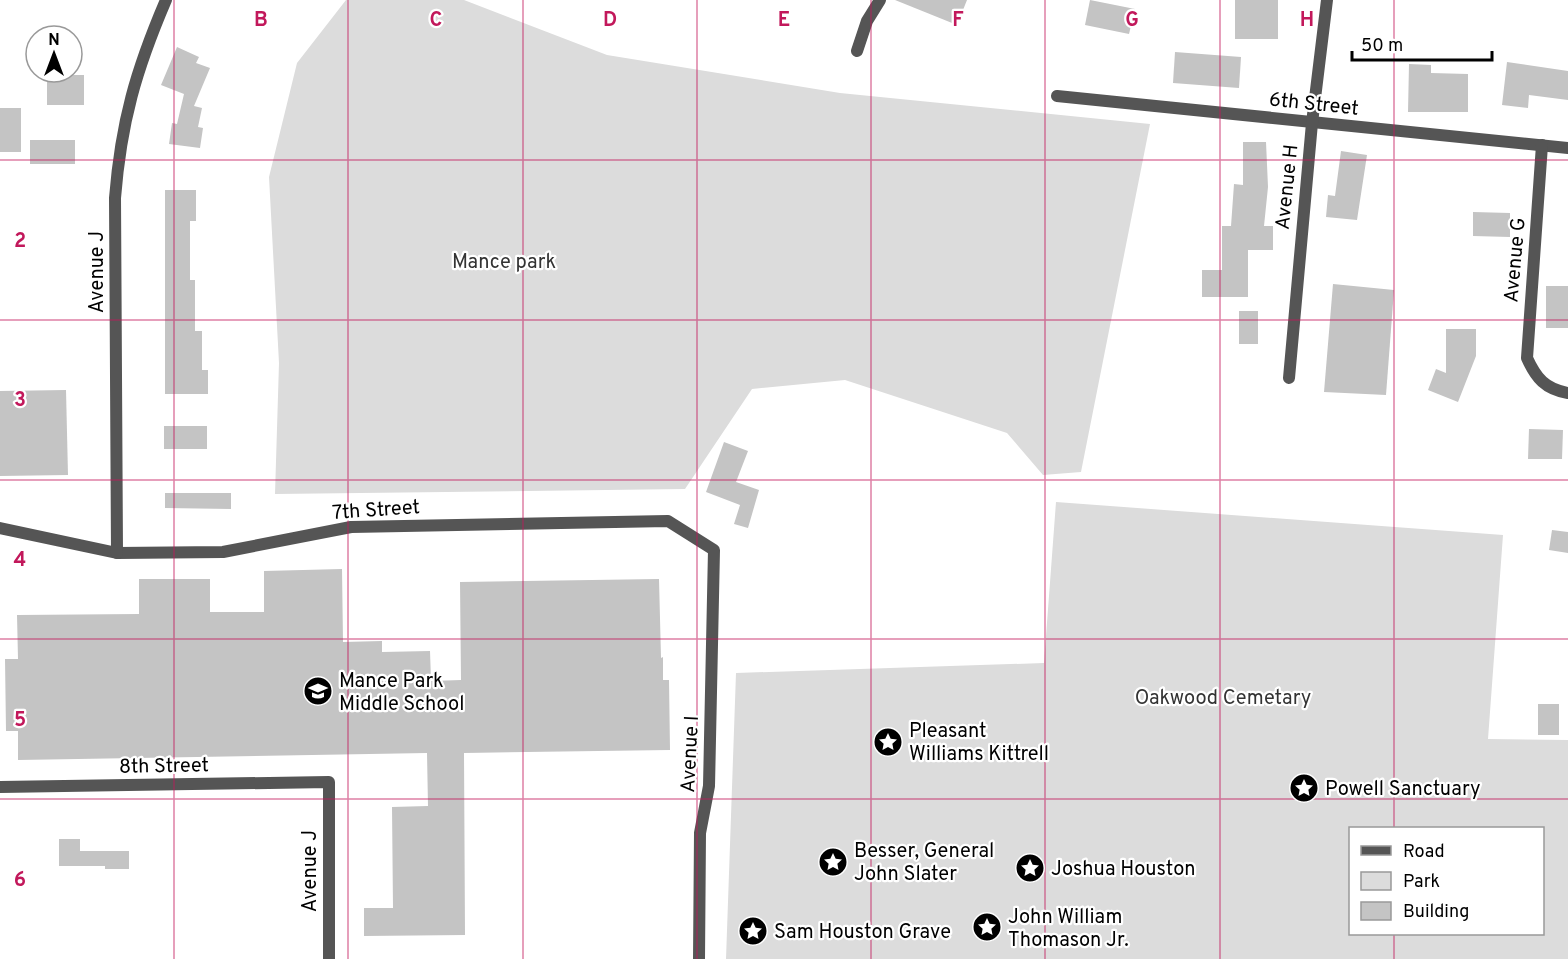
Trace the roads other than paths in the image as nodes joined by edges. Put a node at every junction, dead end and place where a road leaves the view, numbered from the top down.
1 (166, 0) edge
2 (880, 0) edge
3 (1327, 0) edge
4 (857, 51) dead end
5 (1057, 96) dead end
6 (1312, 123) junction
7 (1542, 145) junction
8 (1568, 148) edge
9 (1289, 378) dead end
10 (1568, 393) edge
11 (0, 528) edge
12 (714, 550) joint
13 (117, 552) junction
14 (328, 782) joint
15 (0, 787) edge
16 (329, 959) edge
17 (699, 959) edge

1 - 13 street, Avenue J
2 - 4 street
3 - 6 street, Avenue H
5 - 6 street, 6th Street
6 - 7 street, 6th Street
6 - 9 street, Avenue H
7 - 8 street, 6th Street
7 - 10 street, Avenue G
11 - 13 street, 7th Street
12 - 13 street, 7th Street
12 - 17 street, Avenue I
14 - 15 street, 8th Street
14 - 16 street, Avenue J

